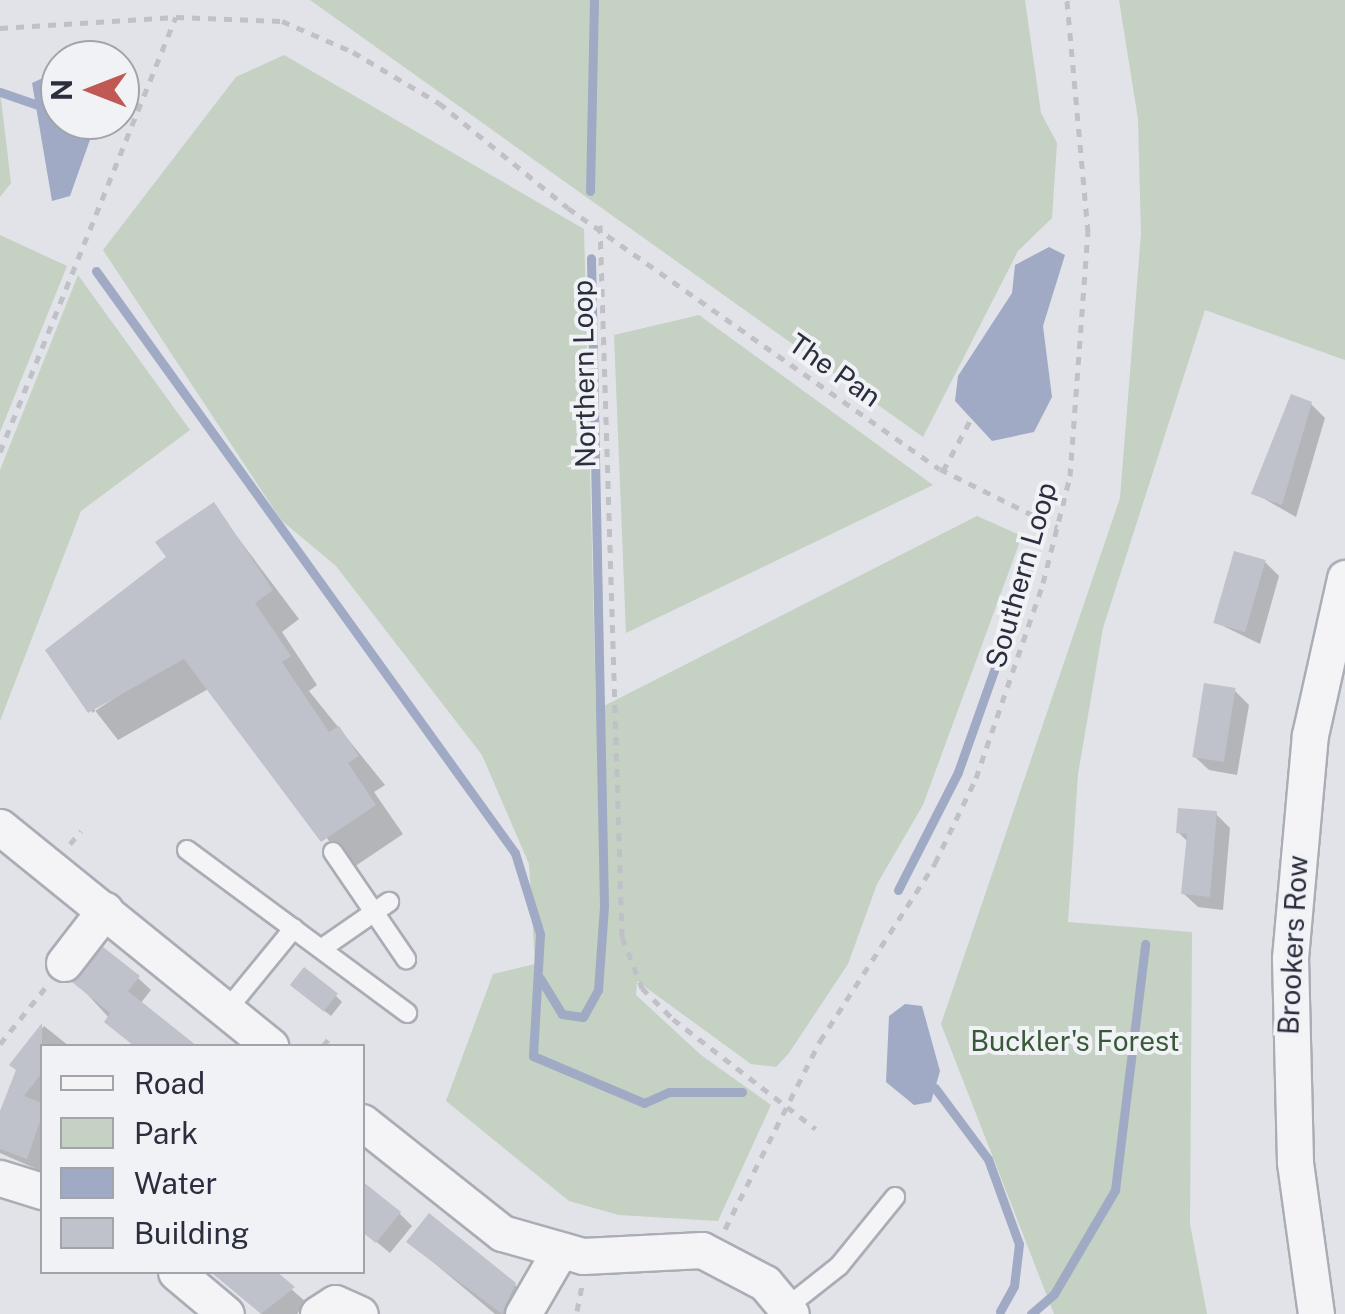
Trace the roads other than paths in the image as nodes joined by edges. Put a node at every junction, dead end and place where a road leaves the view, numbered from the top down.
1 (1345, 578) edge
2 (0, 827) edge
3 (186, 850) dead end
4 (332, 852) dead end
5 (389, 902) dead end
6 (105, 910) junction
7 (377, 917) junction
8 (294, 928) junction
9 (321, 949) junction
10 (406, 959) dead end
11 (64, 963) road end
12 (226, 1011) junction
13 (407, 1013) dead end
14 (267, 1044) edge
15 (365, 1124) edge
16 (0, 1178) edge
17 (40, 1190) edge
18 (895, 1197) dead end
19 (558, 1252) junction
20 (178, 1274) edge
21 (789, 1311) edge
22 (226, 1314) edge
23 (318, 1314) edge
24 (360, 1314) edge
25 (524, 1314) edge
26 (1316, 1314) edge

1 - 26 street, Brookers Row
2 - 6 street
3 - 8 lane
4 - 7 lane
5 - 7 lane
6 - 11 street
6 - 12 street
7 - 9 lane
7 - 10 lane
8 - 9 lane
8 - 12 lane
9 - 13 lane
12 - 14 street
15 - 19 street
16 - 17 street
18 - 21 lane
19 - 21 street
19 - 25 street
20 - 22 street
23 - 24 street

